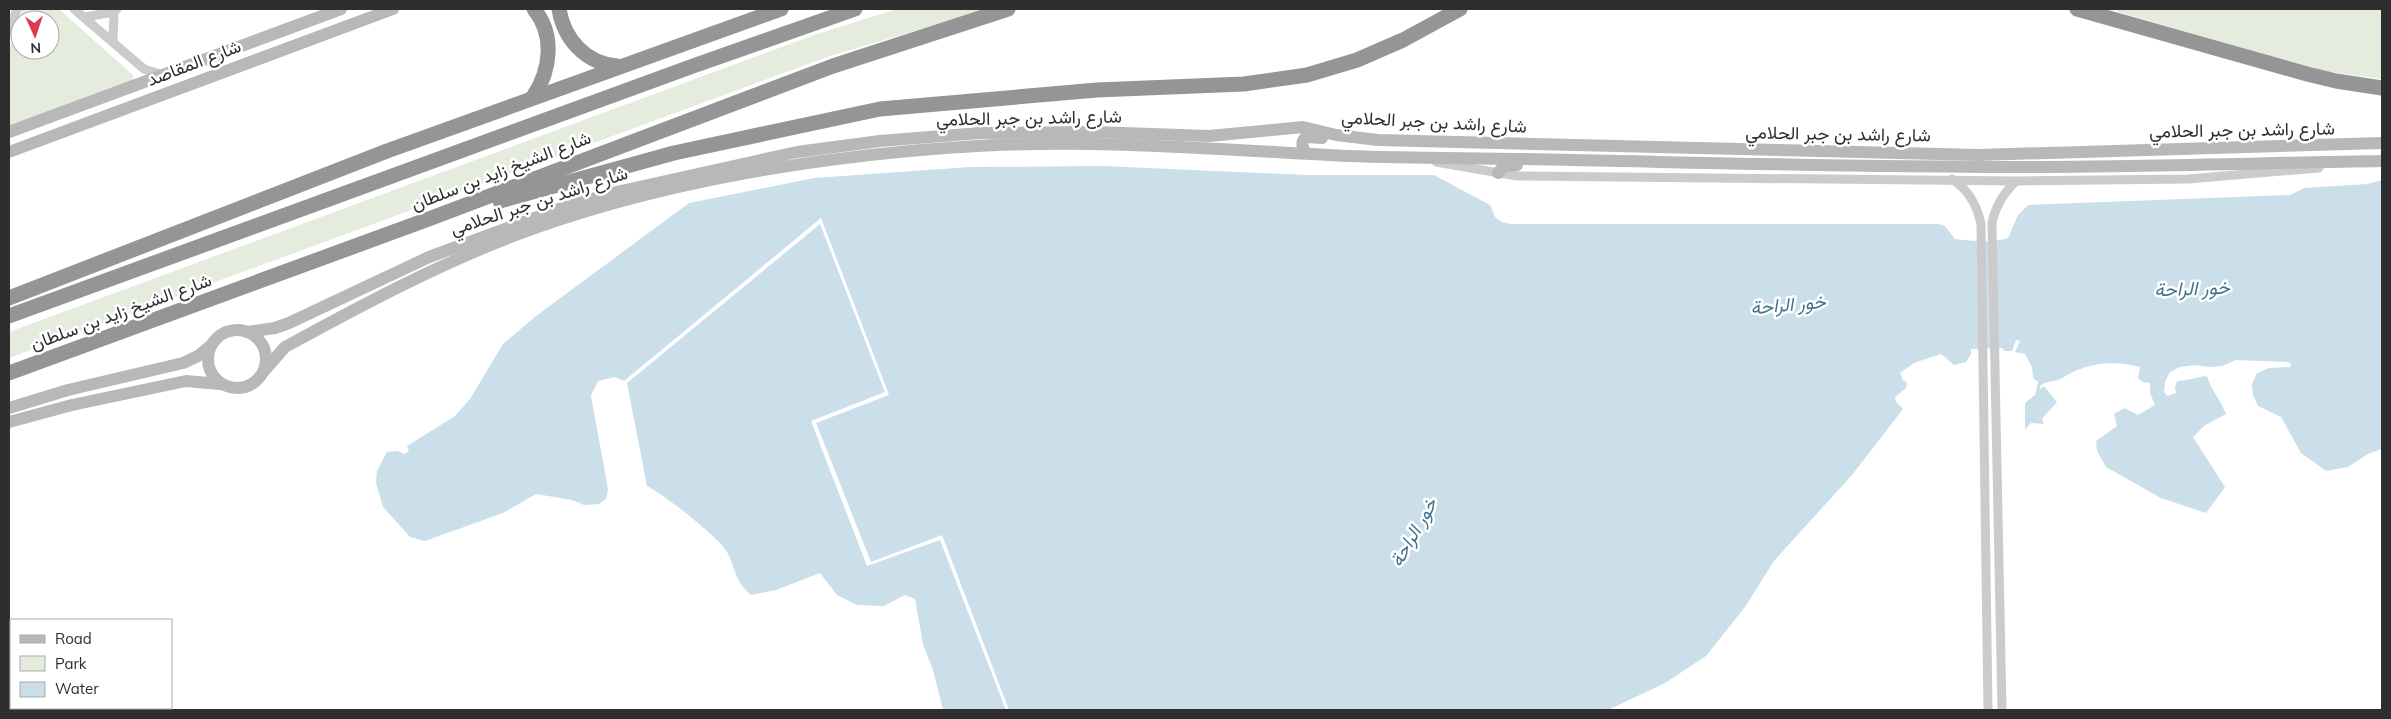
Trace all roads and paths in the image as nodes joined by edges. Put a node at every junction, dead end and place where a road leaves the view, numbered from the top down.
1 (17, 9) edge
2 (74, 9) edge
3 (341, 9) edge
4 (393, 9) edge
5 (534, 9) edge
6 (559, 9) edge
7 (781, 9) edge
8 (855, 9) edge
9 (1020, 9) edge
10 (1460, 9) edge
11 (2077, 9) edge
12 (115, 10) edge
13 (1001, 10) edge
14 (85, 17) junction
15 (9, 32) edge
16 (113, 42) junction
17 (618, 66) junction
18 (163, 75) junction
19 (2382, 88) edge
20 (533, 96) junction
21 (9, 132) edge
22 (1359, 138) junction
23 (2382, 143) edge
24 (9, 152) edge
25 (1306, 153) junction
26 (1416, 158) junction
27 (1551, 160) junction
28 (2382, 162) edge
29 (1498, 173) junction
30 (1952, 179) junction
31 (2016, 181) junction
32 (426, 220) junction
33 (9, 298) edge
34 (9, 316) edge
35 (247, 332) junction
36 (210, 346) junction
37 (264, 371) junction
38 (9, 373) edge
39 (220, 384) junction
40 (9, 408) edge
41 (9, 422) edge
42 (1988, 710) edge
43 (2002, 710) edge

1 - 15 street
2 - 14 street
3 - 18 main road, شارع المقاصد
4 - 24 main road, شارع المقاصد
5 - 20 highway
6 - 17 highway
7 - 17 highway
8 - 34 highway, شارع الشيخ زايد بن سلطان
9 - 13 highway, شارع الشيخ زايد بن سلطان
10 - 32 highway
11 - 19 highway
12 - 14 street
12 - 16 street
13 - 32 highway, شارع الشيخ زايد بن سلطان
14 - 16 street
16 - 18 street
17 - 20 highway
18 - 21 main road, شارع المقاصد
20 - 33 highway
22 - 23 main road, شارع راشد بن جبر الحلامي
22 - 25 main road
22 - 35 main road, شارع راشد بن جبر الحلامي
25 - 26 main road, شارع راشد بن جبر الحلامي
25 - 37 main road, شارع راشد بن جبر الحلامي
26 - 27 main road, شارع راشد بن جبر الحلامي
26 - 29 street
27 - 28 main road, شارع راشد بن جبر الحلامي
27 - 29 main road
28 - 31 street
29 - 30 street
30 - 31 street
30 - 42 street
31 - 43 street
32 - 38 highway, شارع الشيخ زايد بن سلطان
35 - 36 main road
35 - 37 main road
36 - 39 main road
36 - 40 main road
37 - 39 main road
39 - 41 main road

